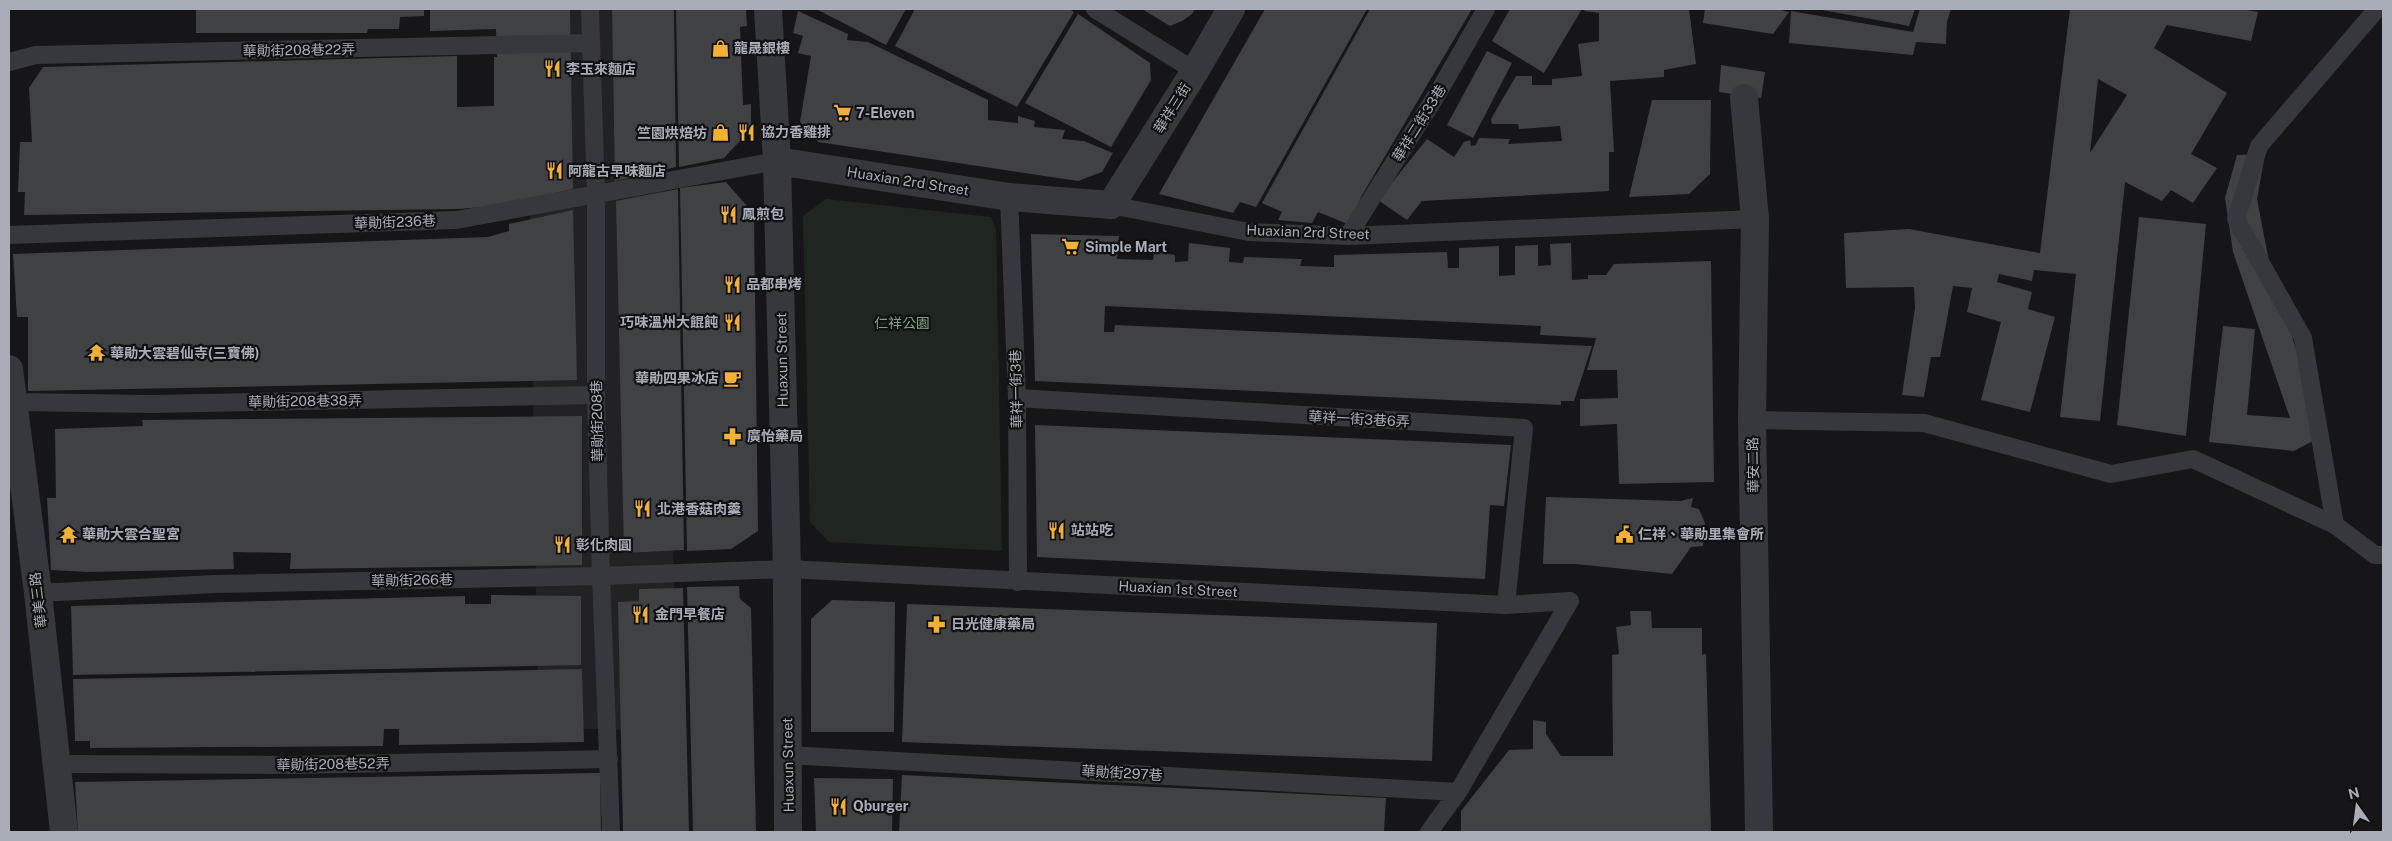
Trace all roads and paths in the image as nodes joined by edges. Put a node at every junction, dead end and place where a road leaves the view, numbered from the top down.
1 (590, 9) edge
2 (768, 9) edge
3 (1095, 9) edge
4 (1231, 9) edge
5 (1486, 9) edge
6 (2377, 9) edge
7 (590, 43) junction
8 (9, 62) edge
9 (1195, 72) junction
10 (1744, 98) dead end
11 (777, 161) junction
12 (596, 195) junction
13 (1009, 197) junction
14 (1111, 205) junction
15 (1755, 220) junction
16 (9, 235) edge
17 (1348, 236) junction
18 (9, 369) edge
19 (596, 395) junction
20 (1017, 398) junction
21 (14, 402) junction
22 (1752, 420) junction
23 (2335, 525) junction
24 (2383, 555) edge
25 (787, 569) junction
26 (601, 576) junction
27 (1018, 582) junction
28 (38, 593) junction
29 (1506, 605) junction
30 (787, 755) junction
31 (609, 759) junction
32 (56, 764) junction
33 (1458, 792) junction
34 (64, 832) edge
35 (611, 832) edge
36 (788, 832) edge
37 (1429, 832) edge
38 (1759, 832) edge

1 - 7 lane, 華勛街208巷
2 - 11 street, Huaxun Street
3 - 9 lane
4 - 9 street, 華祥三街
5 - 17 lane, 華祥二街33巷
6 - 23 lane
7 - 8 lane, 華勛街208巷22弄
7 - 12 lane, 華勛街208巷
9 - 14 street, 華祥三街
10 - 15 street, 華安二路
11 - 12 lane, 華勛街236巷
11 - 13 street, Huaxian 2rd Street
11 - 25 street, Huaxun Street
12 - 16 lane, 華勛街236巷
12 - 19 lane, 華勛街208巷
13 - 14 street, Huaxian 2rd Street
13 - 20 lane, 華祥一街3巷
14 - 17 lane, Huaxian 2rd Street
15 - 17 lane, Huaxian 2rd Street
15 - 22 street, 華安二路
18 - 21 street, 華美三路
19 - 21 lane, 華勛街208巷38弄
19 - 26 lane, 華勛街208巷
20 - 27 lane, 華祥一街3巷
20 - 29 lane, 華祥一街3巷6弄
21 - 28 street, 華美三路
22 - 23 lane
22 - 38 street, 華安二路
23 - 24 lane
25 - 26 lane, 華勛街266巷
25 - 27 lane, Huaxian 1st Street
25 - 30 street, Huaxun Street
26 - 28 lane, 華勛街266巷
26 - 31 lane, 華勛街208巷
27 - 29 lane, Huaxian 1st Street
28 - 32 street, 華美三路
29 - 33 lane, Huaxian 1st Street
30 - 33 lane, 華勛街297巷
30 - 36 street, Huaxun Street
31 - 32 lane, 華勛街208巷52弄
31 - 35 lane, 華勛街208巷
32 - 34 street, 華美三路
33 - 37 lane

